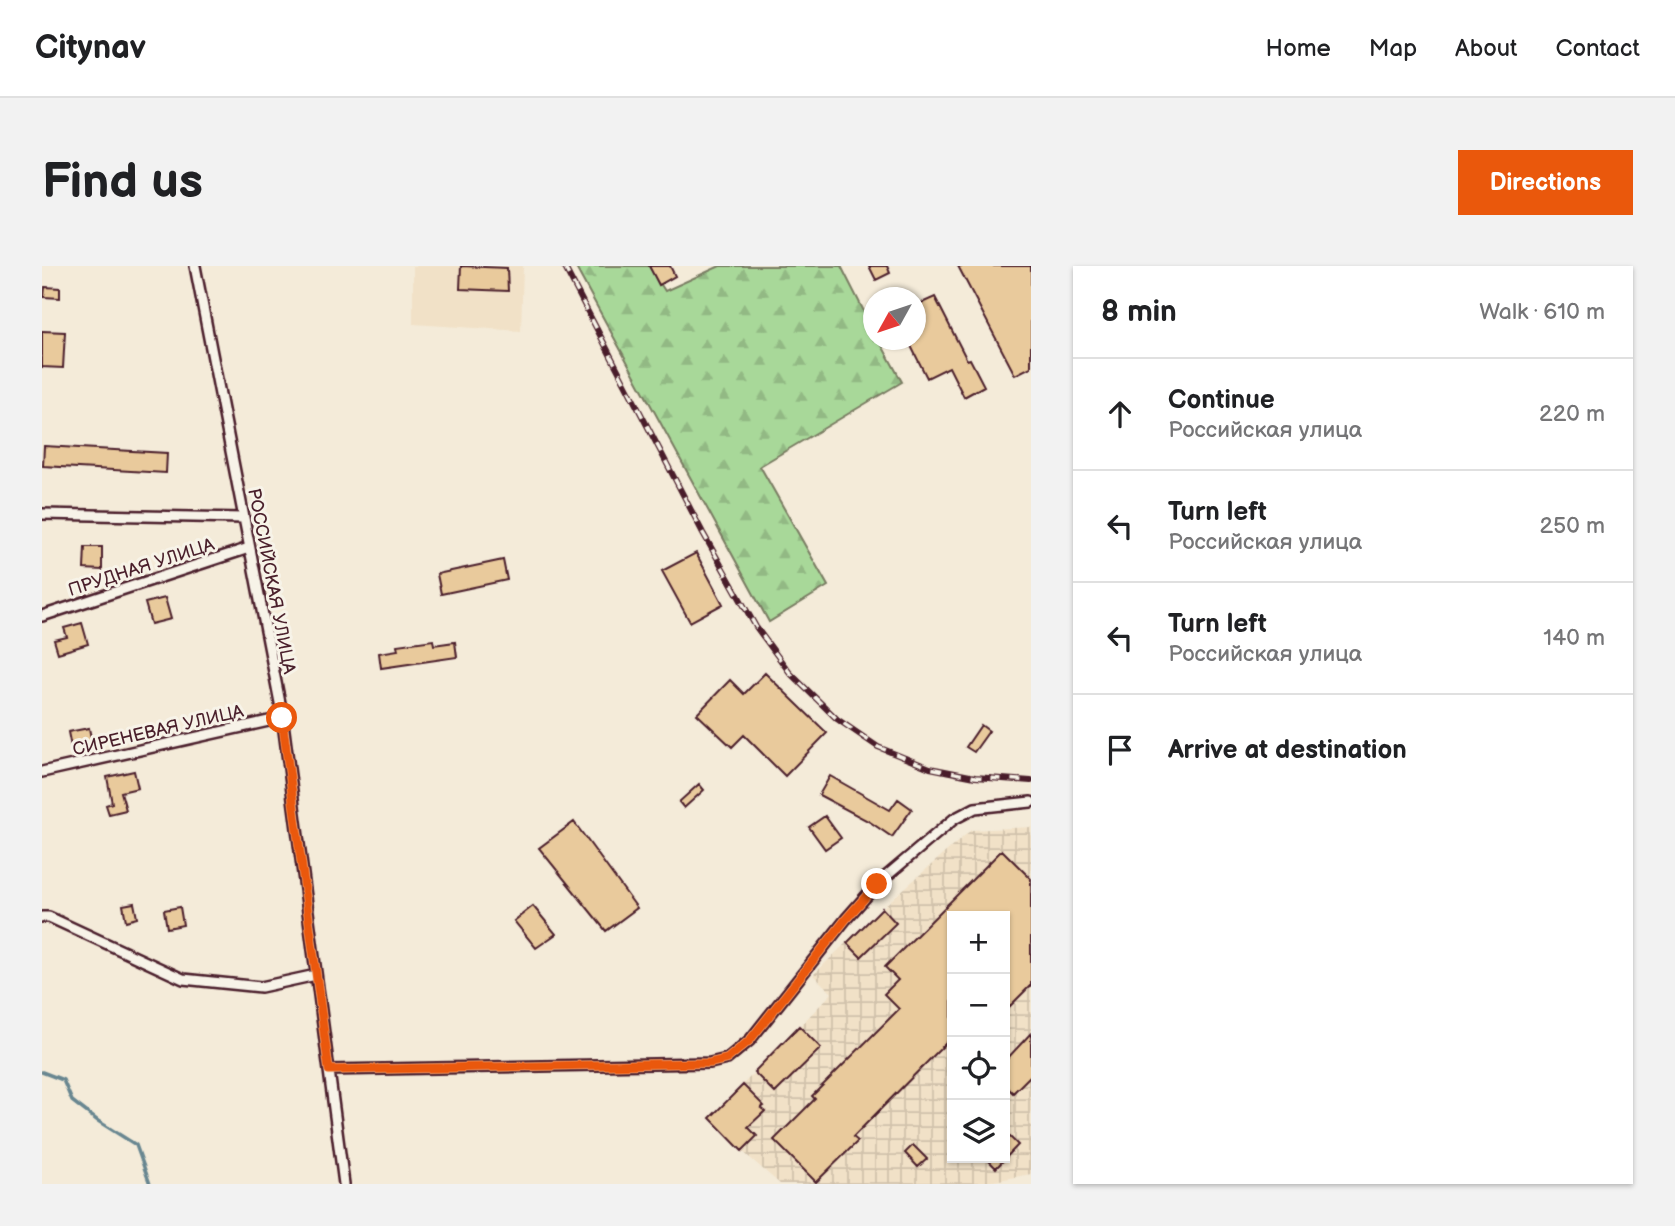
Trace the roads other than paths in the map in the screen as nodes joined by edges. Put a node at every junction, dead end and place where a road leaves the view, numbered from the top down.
1 (195, 266) edge
2 (42, 514) edge
3 (243, 518) junction
4 (249, 548) junction
5 (42, 616) edge
6 (282, 718) junction
7 (42, 772) edge
8 (1031, 802) edge
9 (42, 917) edge
10 (316, 975) junction
11 (329, 1070) junction
12 (344, 1184) edge

1 - 3 street, РОССИЙСКАЯ УЛИЦА
2 - 3 street
3 - 4 street, РОССИЙСКАЯ УЛИЦА
4 - 5 street, ПРУДНАЯ УЛИЦА
4 - 6 street, РОССИЙСКАЯ УЛИЦА
6 - 7 street, СИРЕНЕВАЯ УЛИЦА
6 - 10 street, РОССИЙСКАЯ УЛИЦА
8 - 11 street
9 - 10 street
10 - 11 street, РОССИЙСКАЯ УЛИЦА
11 - 12 street, РОССИЙСКАЯ УЛИЦА

